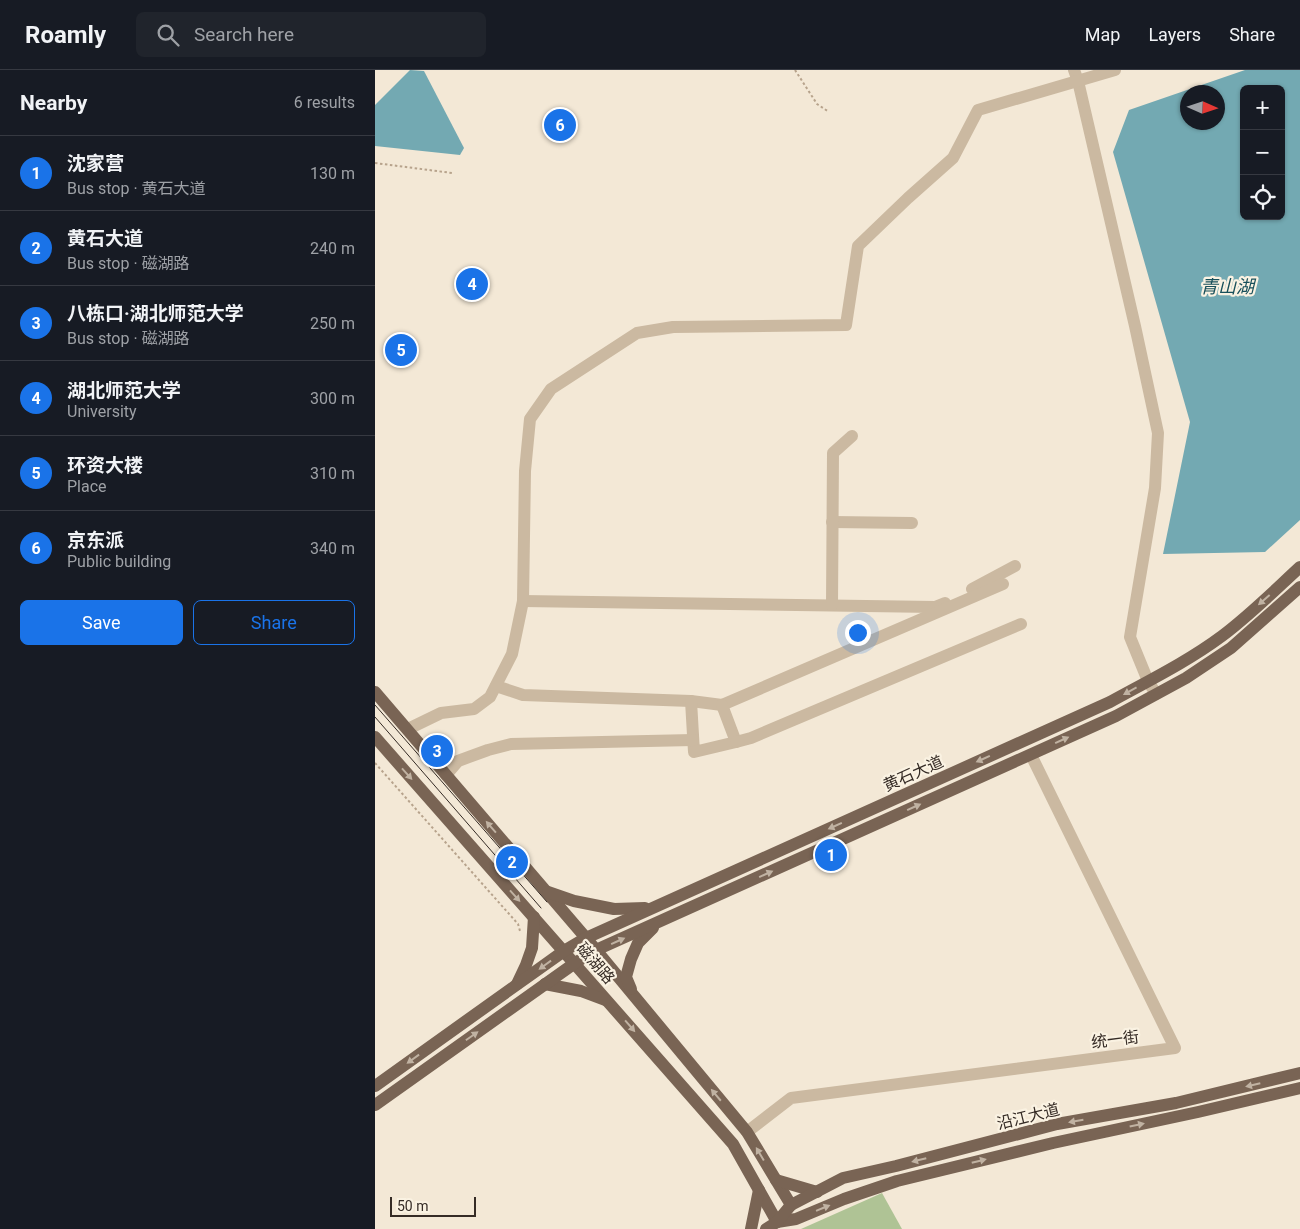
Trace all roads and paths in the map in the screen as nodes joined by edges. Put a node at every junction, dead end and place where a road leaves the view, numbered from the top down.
1 (795, 70) edge
2 (1115, 70) edge
3 (1076, 76) edge
4 (829, 112) dead end
5 (375, 163) edge
6 (452, 173) dead end
7 (852, 436) dead end
8 (833, 522) junction
9 (911, 522) dead end
10 (1015, 566) dead end
11 (1300, 567) edge
12 (1003, 584) dead end
13 (1300, 587) edge
14 (523, 601) junction
15 (832, 605) junction
16 (1021, 624) dead end
17 (1148, 681) junction
18 (495, 686) junction
19 (375, 692) edge
20 (1156, 694) junction
21 (691, 701) junction
22 (721, 705) junction
23 (407, 729) junction
24 (375, 737) edge
25 (693, 740) junction
26 (736, 742) junction
27 (1031, 754) junction
28 (375, 763) edge
29 (446, 775) junction
30 (545, 891) junction
31 (652, 908) junction
32 (534, 917) junction
33 (658, 923) junction
34 (520, 931) dead end
35 (586, 938) junction
36 (596, 950) junction
37 (564, 951) junction
38 (575, 963) junction
39 (545, 984) junction
40 (516, 986) junction
41 (632, 994) junction
42 (608, 1001) junction
43 (1300, 1073) edge
44 (375, 1086) edge
45 (1300, 1088) edge
46 (375, 1105) edge
47 (747, 1132) junction
48 (776, 1180) junction
49 (759, 1190) junction
50 (817, 1192) junction
51 (791, 1205) junction
52 (772, 1226) edge
53 (751, 1229) edge

1 - 4 path
2 - 3 street
3 - 14 street
3 - 17 street
5 - 6 path
7 - 8 street
8 - 9 street
8 - 15 street
10 - 15 street
11 -> 17 main road, 黄石大道
12 - 22 street
13 - 20 main road, 黄石大道
14 - 15 street
14 - 18 street
16 - 26 street
17 - 20 street
17 -> 31 main road, 黄石大道
18 - 21 street
18 - 23 street
19 - 23 main road, 磁湖路
27 -> 20 main road, 黄石大道
21 - 22 street
21 - 25 street
22 - 26 street
23 - 29 main road, 磁湖路
24 -> 32 main road, 磁湖路
25 - 26 street
25 - 29 street
33 -> 27 main road, 黄石大道
27 - 47 street, 统一街
28 - 34 path
30 -> 29 main road, 磁湖路
30 - 31 main road
30 - 35 main road, 磁湖路
31 - 35 main road, 黄石大道
32 - 37 main road, 磁湖路
32 - 40 main road
36 -> 33 main road, 黄石大道
33 - 41 main road
35 - 36 main road, 磁湖路
35 - 37 main road, 黄石大道
36 - 38 main road, 黄石大道
36 - 41 main road, 磁湖路
37 - 38 main road, 磁湖路
37 -> 40 main road, 黄石大道
38 - 39 main road, 黄石大道
38 - 42 main road, 磁湖路
39 - 42 main road
46 -> 39 main road, 黄石大道
40 -> 44 main road, 黄石大道
47 -> 41 main road, 磁湖路
42 -> 49 main road, 磁湖路
43 -> 50 main road, 沿江大道
52 -> 45 main road, 沿江大道
48 -> 47 main road, 磁湖路
48 - 50 main road
48 - 51 main road, 磁湖路
49 - 52 main road, 磁湖路
49 - 53 main road
50 - 51 main road, 沿江大道
51 - 52 main road, 沿江大道

